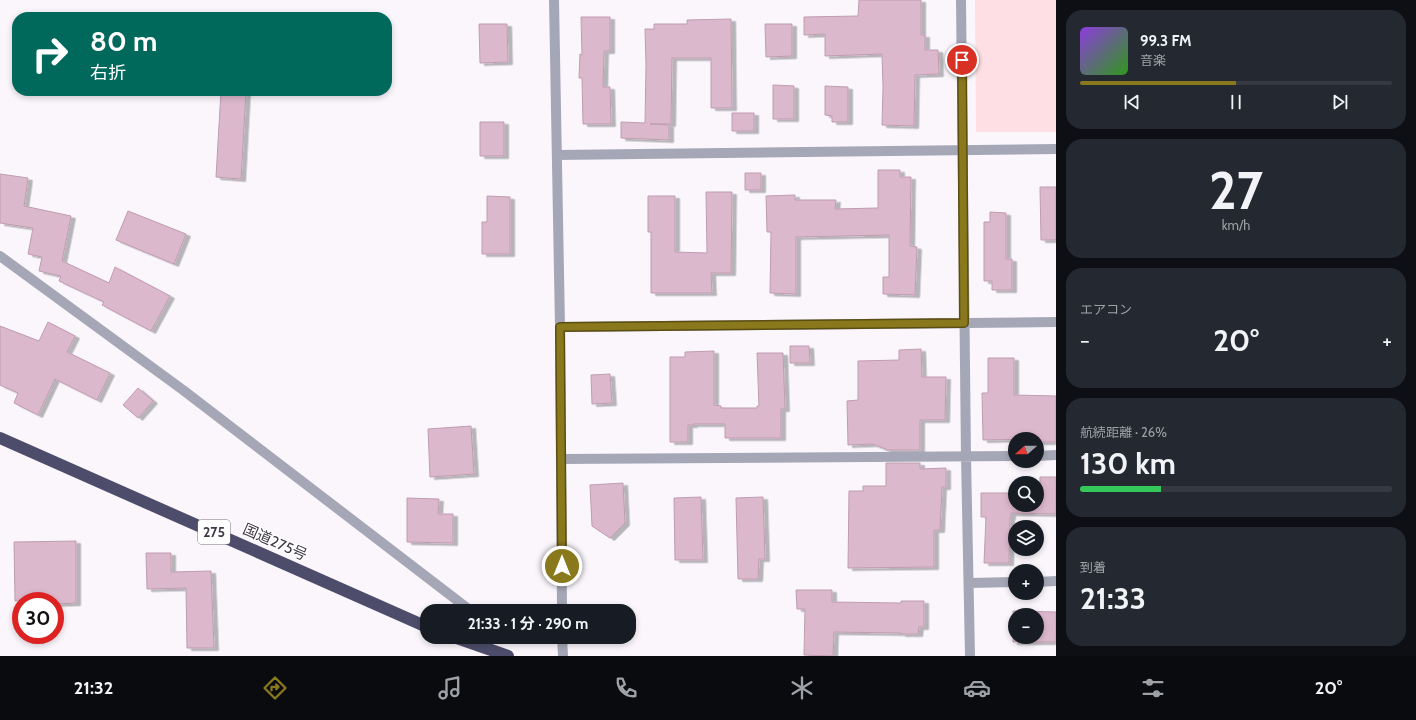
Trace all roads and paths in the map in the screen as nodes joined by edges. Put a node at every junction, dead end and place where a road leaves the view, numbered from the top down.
1 (554, 0) edge
2 (961, 0) edge
3 (1056, 149) edge
4 (963, 150) junction
5 (557, 155) junction
6 (0, 256) edge
7 (1056, 322) edge
8 (964, 323) junction
9 (560, 327) junction
10 (0, 438) edge
11 (1056, 455) edge
12 (1008, 456) edge
13 (1044, 456) edge
14 (966, 457) junction
15 (561, 459) junction
16 (1056, 581) edge
17 (1008, 582) edge
18 (1044, 582) edge
19 (969, 583) junction
20 (462, 604) edge
21 (562, 604) edge
22 (420, 624) edge
23 (473, 644) edge
24 (488, 644) edge
25 (562, 644) edge
26 (490, 650) junction
27 (508, 656) edge
28 (563, 656) edge
29 (970, 656) edge

1 - 5 street
2 - 4 street
3 - 4 street
4 - 5 street
4 - 8 street
5 - 9 street
6 - 20 street
7 - 8 street
8 - 9 street
8 - 14 street
9 - 15 street
10 - 22 highway, 国道275号 / 275
11 - 13 street
12 - 14 street
14 - 15 street
14 - 19 street
15 - 21 street
16 - 18 street
17 - 19 street
19 - 29 street
23 - 26 highway
24 - 26 street
25 - 28 street
26 - 27 highway

